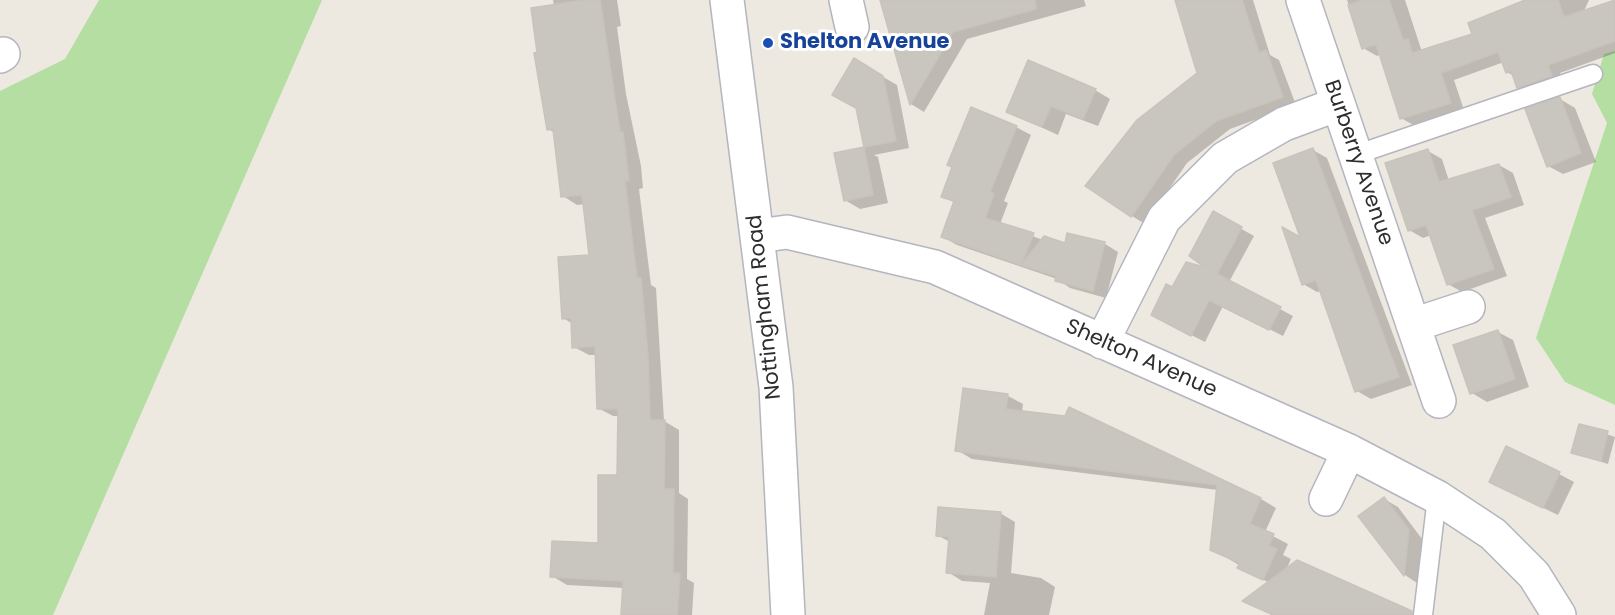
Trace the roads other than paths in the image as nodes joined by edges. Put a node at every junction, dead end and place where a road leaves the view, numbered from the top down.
1 (727, 0) edge
2 (1303, 0) edge
3 (1593, 74) dead end
4 (1338, 104) junction
5 (1355, 155) junction
6 (758, 236) junction
7 (1467, 307) dead end
8 (1413, 325) junction
9 (1102, 342) junction
10 (1439, 401) dead end
11 (1349, 451) junction
12 (1437, 497) junction
13 (1326, 499) dead end
14 (788, 615) edge
15 (1423, 615) edge
16 (1558, 615) edge

1 - 6 street, Nottingham Road
2 - 4 street, Burberry Avenue
3 - 5 lane
4 - 5 street, Burberry Avenue
4 - 9 street
5 - 8 street, Burberry Avenue
6 - 9 street, Shelton Avenue
6 - 14 street, Nottingham Road
7 - 8 street
8 - 10 street, Burberry Avenue
9 - 11 street, Shelton Avenue
11 - 12 street, Shelton Avenue
11 - 13 street
12 - 15 lane
12 - 16 street, Shelton Avenue

